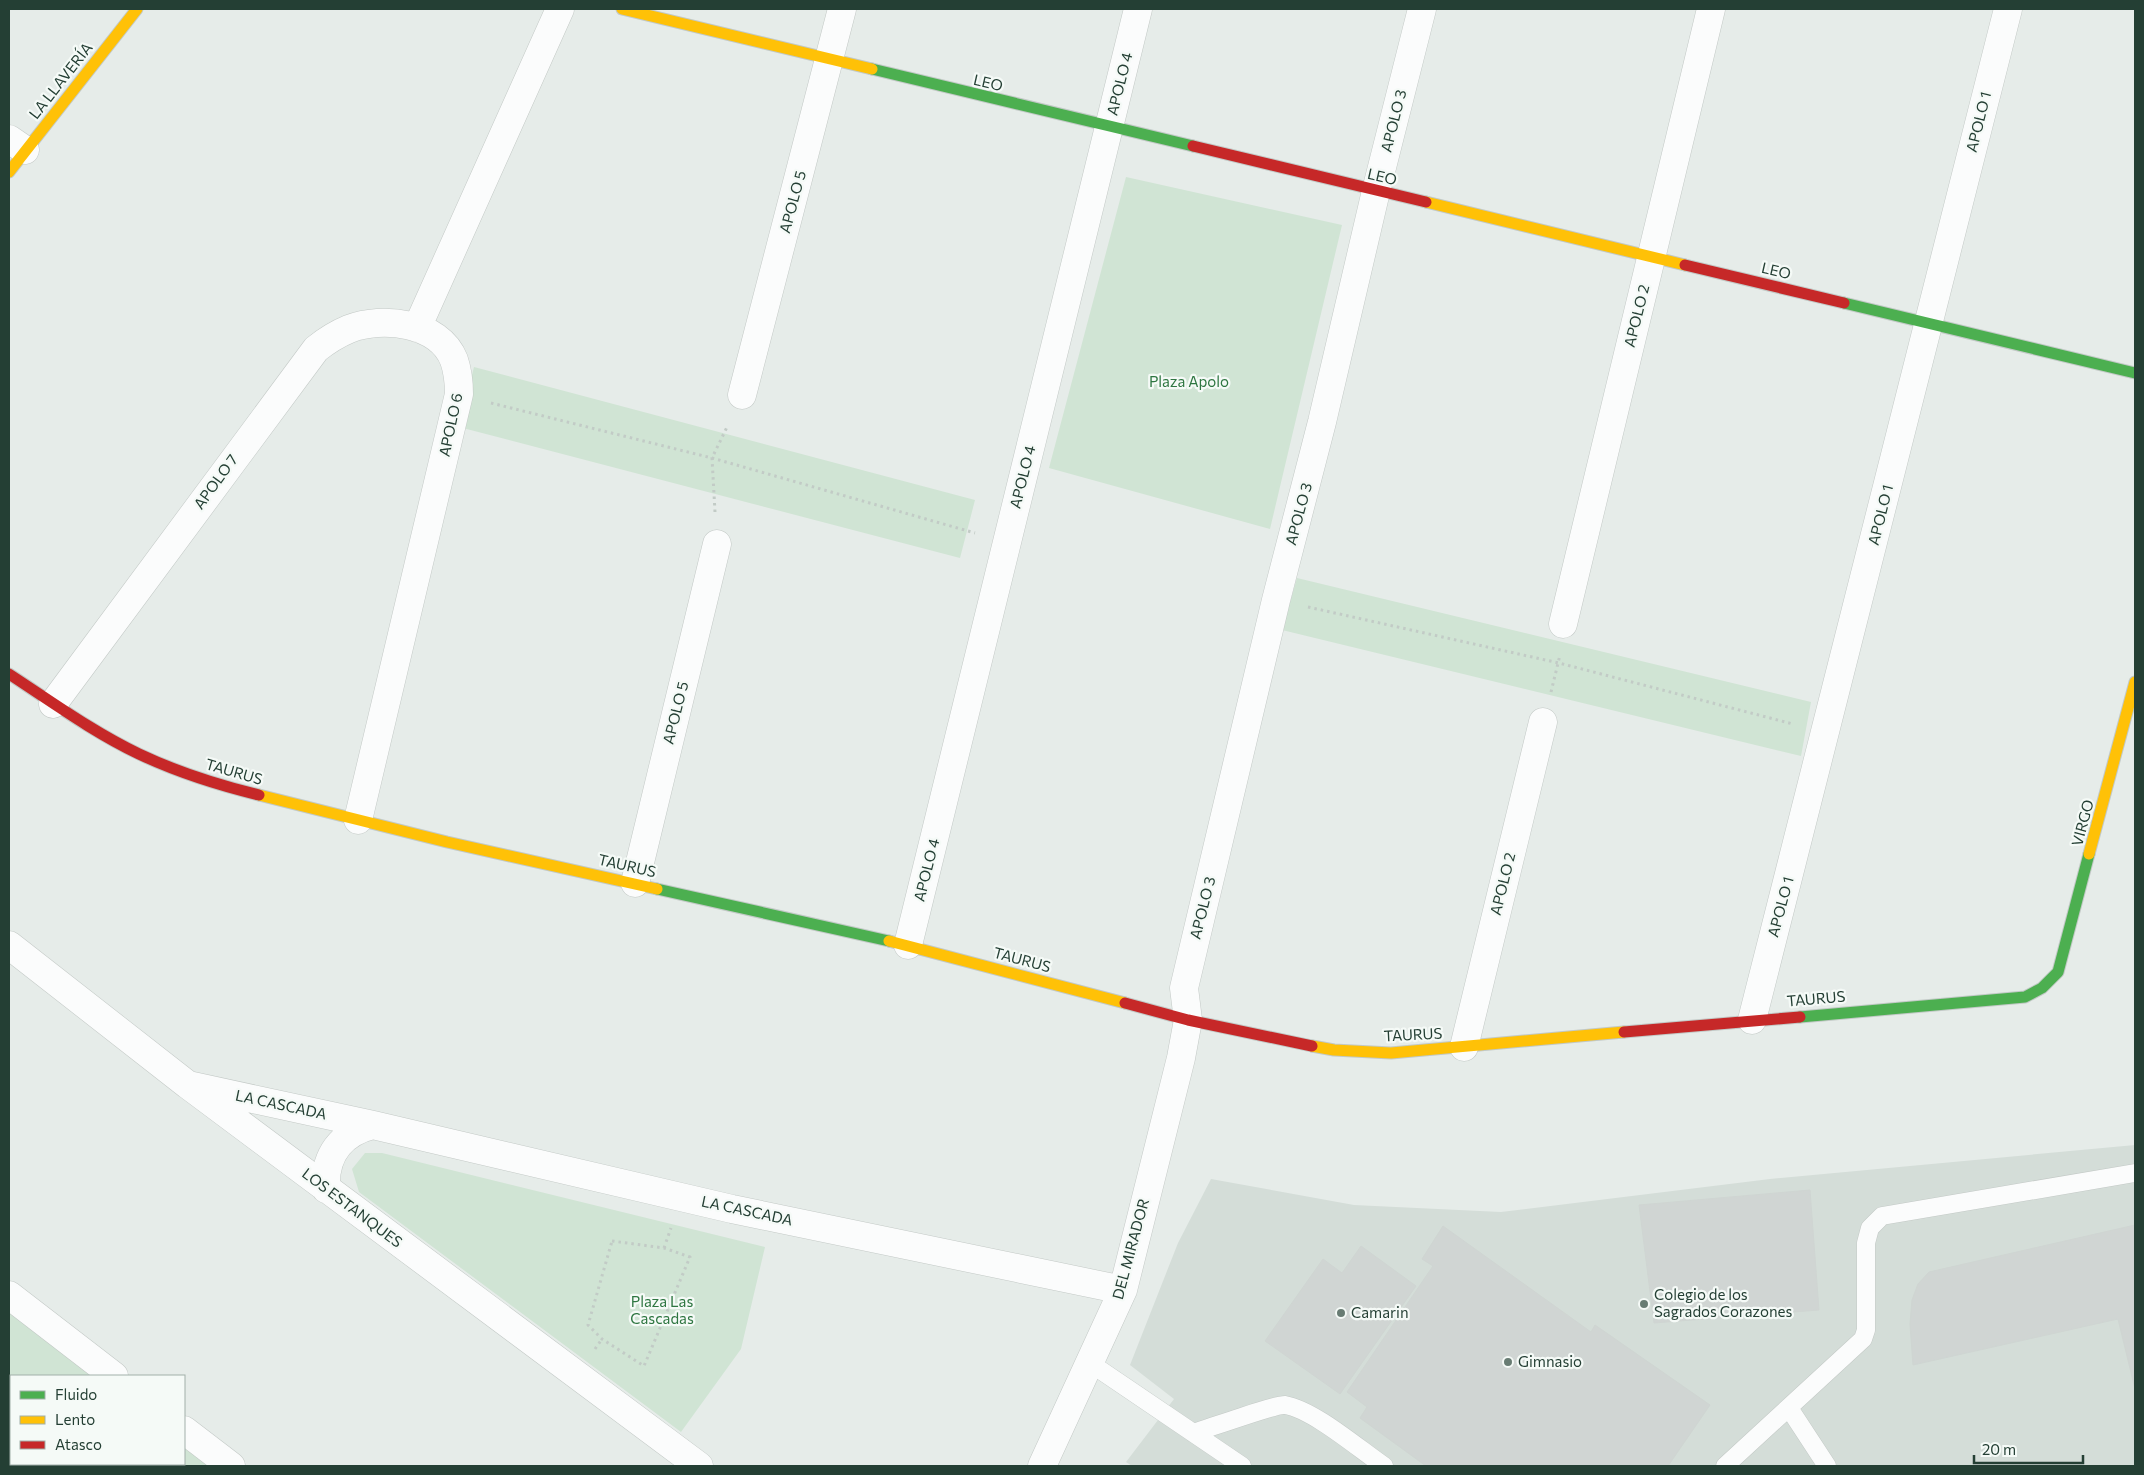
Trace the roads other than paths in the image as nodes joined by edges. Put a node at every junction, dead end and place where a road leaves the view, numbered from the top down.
1 (137, 9) edge
2 (560, 9) edge
3 (622, 9) edge
4 (842, 9) edge
5 (1138, 9) edge
6 (1422, 9) edge
7 (1711, 9) edge
8 (2008, 9) edge
9 (830, 60) junction
10 (1109, 127) junction
11 (17, 145) edge
12 (9, 172) edge
13 (1376, 191) junction
14 (1652, 257) junction
15 (1928, 323) junction
16 (417, 328) junction
17 (2135, 373) edge
18 (742, 395) road end
19 (717, 544) road end
20 (1563, 624) road end
21 (9, 674) edge
22 (2135, 682) edge
23 (53, 704) junction
24 (1543, 722) road end
25 (358, 820) junction
26 (635, 883) junction
27 (9, 945) edge
28 (908, 945) junction
29 (2058, 972) joint
30 (1188, 1020) junction
31 (1752, 1020) junction
32 (1464, 1047) junction
33 (188, 1085) junction
34 (373, 1124) junction
35 (2135, 1173) edge
36 (326, 1189) junction
37 (1123, 1290) junction
38 (9, 1295) edge
39 (1090, 1363) junction
40 (113, 1375) edge
41 (1789, 1408) junction
42 (185, 1431) edge
43 (1193, 1433) junction
44 (231, 1466) edge
45 (699, 1466) edge
46 (1042, 1466) edge
47 (1242, 1466) edge
48 (1384, 1466) edge
49 (1725, 1466) edge
50 (1827, 1466) edge

1 - 11 street, LA LLAVERÍA
2 - 16 street
3 - 9 street, LEO
4 - 9 street, APOLO 5
5 - 10 street, APOLO 4
6 - 13 street, APOLO 3
7 - 14 street, APOLO 2
8 - 15 street, APOLO 1
9 - 10 street, LEO
9 - 18 street, APOLO 5
10 - 13 street, LEO
10 - 28 street, APOLO 4
11 - 12 street, LA LLAVERÍA
13 - 14 street, LEO
13 - 30 street, APOLO 3
14 - 15 street, LEO
14 - 20 street, APOLO 2
15 - 17 street, LEO
15 - 31 street, APOLO 1
16 - 23 street, APOLO 7
16 - 25 street, APOLO 6
19 - 26 street, APOLO 5
21 - 23 street, TAURUS
22 - 29 street, VIRGO
23 - 25 street, TAURUS
24 - 32 street, APOLO 2
25 - 26 street, TAURUS
26 - 28 street, TAURUS
27 - 33 street, LOS ESTANQUES
28 - 30 street, TAURUS
29 - 31 street, TAURUS
30 - 32 street, TAURUS
30 - 37 street, DEL MIRADOR
31 - 32 street, TAURUS
33 - 34 street, LA CASCADA
33 - 36 street, LOS ESTANQUES
34 - 36 street
34 - 37 street, LA CASCADA
35 - 41 lane
36 - 45 street, LOS ESTANQUES
37 - 39 street, DEL MIRADOR
38 - 40 street
39 - 43 lane
39 - 46 street, DEL MIRADOR
41 - 49 lane
41 - 50 lane
42 - 44 street
43 - 47 lane
43 - 48 lane

